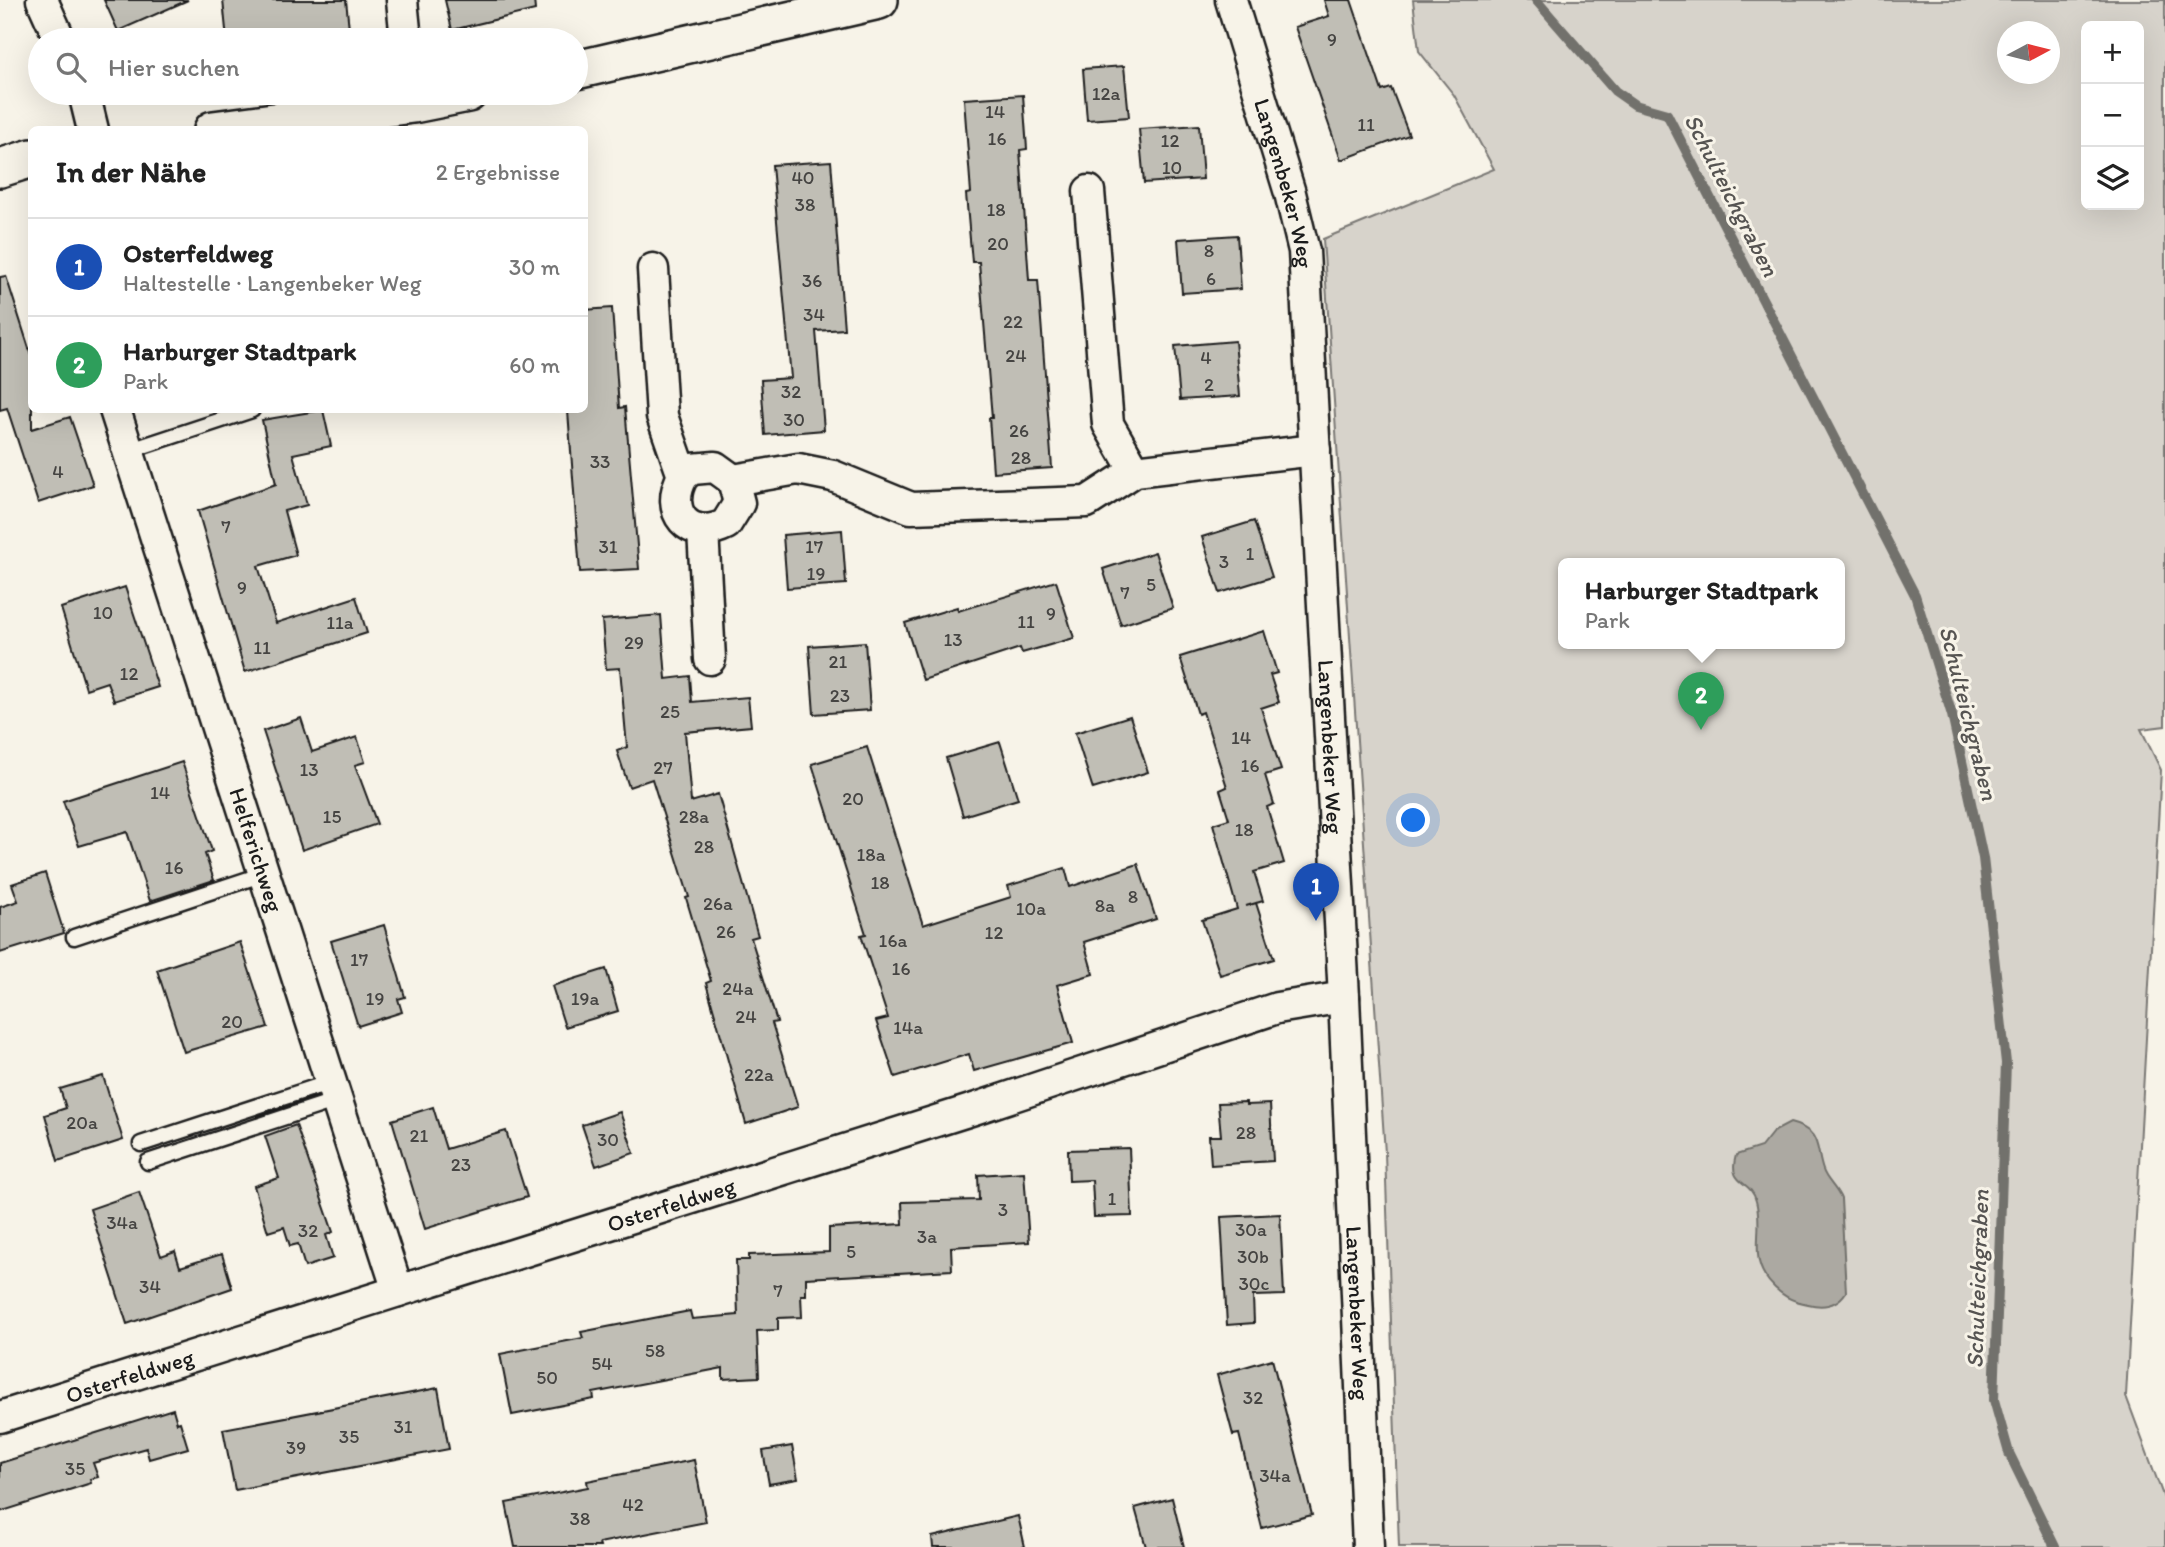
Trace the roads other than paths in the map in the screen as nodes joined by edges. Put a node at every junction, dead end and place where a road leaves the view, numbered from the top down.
1 (42, 0) edge
2 (402, 0) edge
3 (879, 0) edge
4 (1231, 0) edge
5 (55, 28) edge
6 (405, 28) edge
7 (588, 68) edge
8 (87, 105) edge
9 (368, 105) edge
10 (92, 126) edge
11 (238, 126) edge
12 (28, 159) edge
13 (0, 168) edge
14 (1089, 191) dead end
15 (653, 269) dead end
16 (116, 413) edge
17 (243, 413) edge
18 (1315, 450) junction
19 (128, 451) junction
20 (1135, 471) junction
21 (682, 476) junction
22 (733, 480) junction
23 (704, 530) junction
24 (710, 659) dead end
25 (264, 874) junction
26 (74, 937) dead end
27 (1344, 997) junction
28 (334, 1091) junction
29 (141, 1144) dead end
30 (148, 1162) dead end
31 (398, 1290) junction
32 (0, 1417) edge
33 (1365, 1546) edge

1 - 5 street
2 - 6 street
3 - 7 street
4 - 18 street, Langenbeker Weg
8 - 10 street
9 - 11 street
12 - 13 street
14 - 20 street
15 - 21 street
16 - 19 street, Helferichweg
17 - 19 lane
18 - 20 street
18 - 27 street, Langenbeker Weg
19 - 25 street, Helferichweg
20 - 22 street
21 - 22 street
21 - 23 street
22 - 23 street
23 - 24 street
25 - 26 lane
25 - 28 street, Helferichweg
27 - 31 street, Osterfeldweg
27 - 33 street, Langenbeker Weg
28 - 29 lane
28 - 30 lane
28 - 31 street, Helferichweg
31 - 32 street, Osterfeldweg

